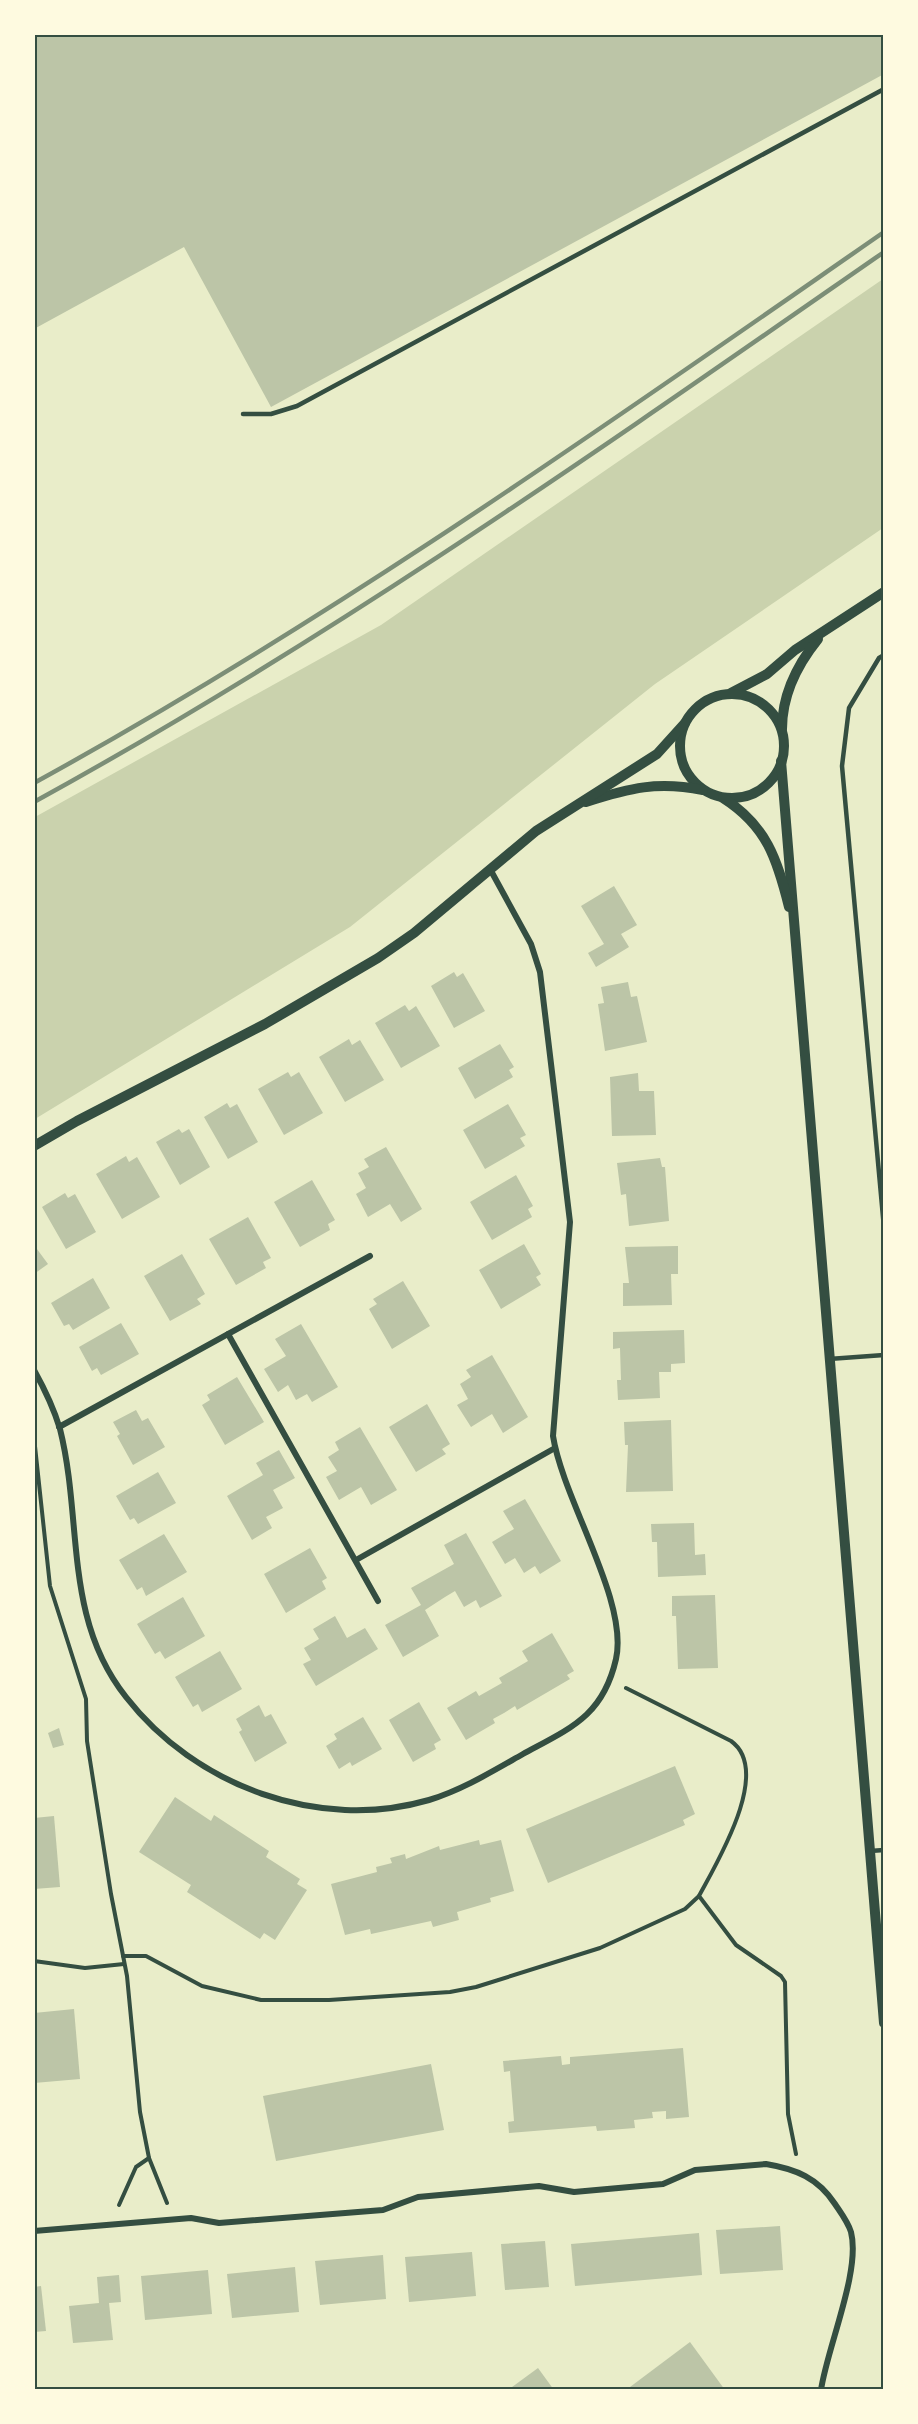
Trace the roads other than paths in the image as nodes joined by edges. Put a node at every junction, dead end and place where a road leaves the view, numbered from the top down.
1 (884, 88) edge
2 (243, 414) dead end
3 (884, 592) edge
4 (827, 629) junction
5 (884, 655) edge
6 (725, 694) junction
7 (686, 723) junction
8 (782, 735) junction
9 (781, 761) junction
10 (705, 790) junction
11 (721, 797) junction
12 (575, 806) junction
13 (489, 869) junction
14 (794, 931) junction
15 (34, 1146) edge
16 (884, 1228) edge
17 (370, 1256) dead end
18 (228, 1334) junction
19 (884, 1355) edge
20 (829, 1359) junction
21 (34, 1370) edge
22 (59, 1427) junction
23 (555, 1448) junction
24 (356, 1560) junction
25 (378, 1600) dead end
26 (884, 1850) edge
27 (870, 1851) junction
28 (884, 2023) edge
29 (34, 2231) edge
30 (821, 2390) edge

1 - 2 lane
3 - 4 street
4 - 6 street
4 - 8 street
5 - 16 lane
6 - 7 street
6 - 8 street
7 - 10 street
7 - 12 street
8 - 9 street
9 - 11 street
9 - 14 street
10 - 11 street
10 - 12 street
11 - 14 street
12 - 13 street
13 - 15 street
13 - 23 street
14 - 20 street
17 - 18 street
18 - 22 street
18 - 24 street
19 - 20 lane
20 - 27 street
21 - 22 street
22 - 23 street
23 - 24 street
24 - 25 street
26 - 27 lane
27 - 28 street
29 - 30 street

